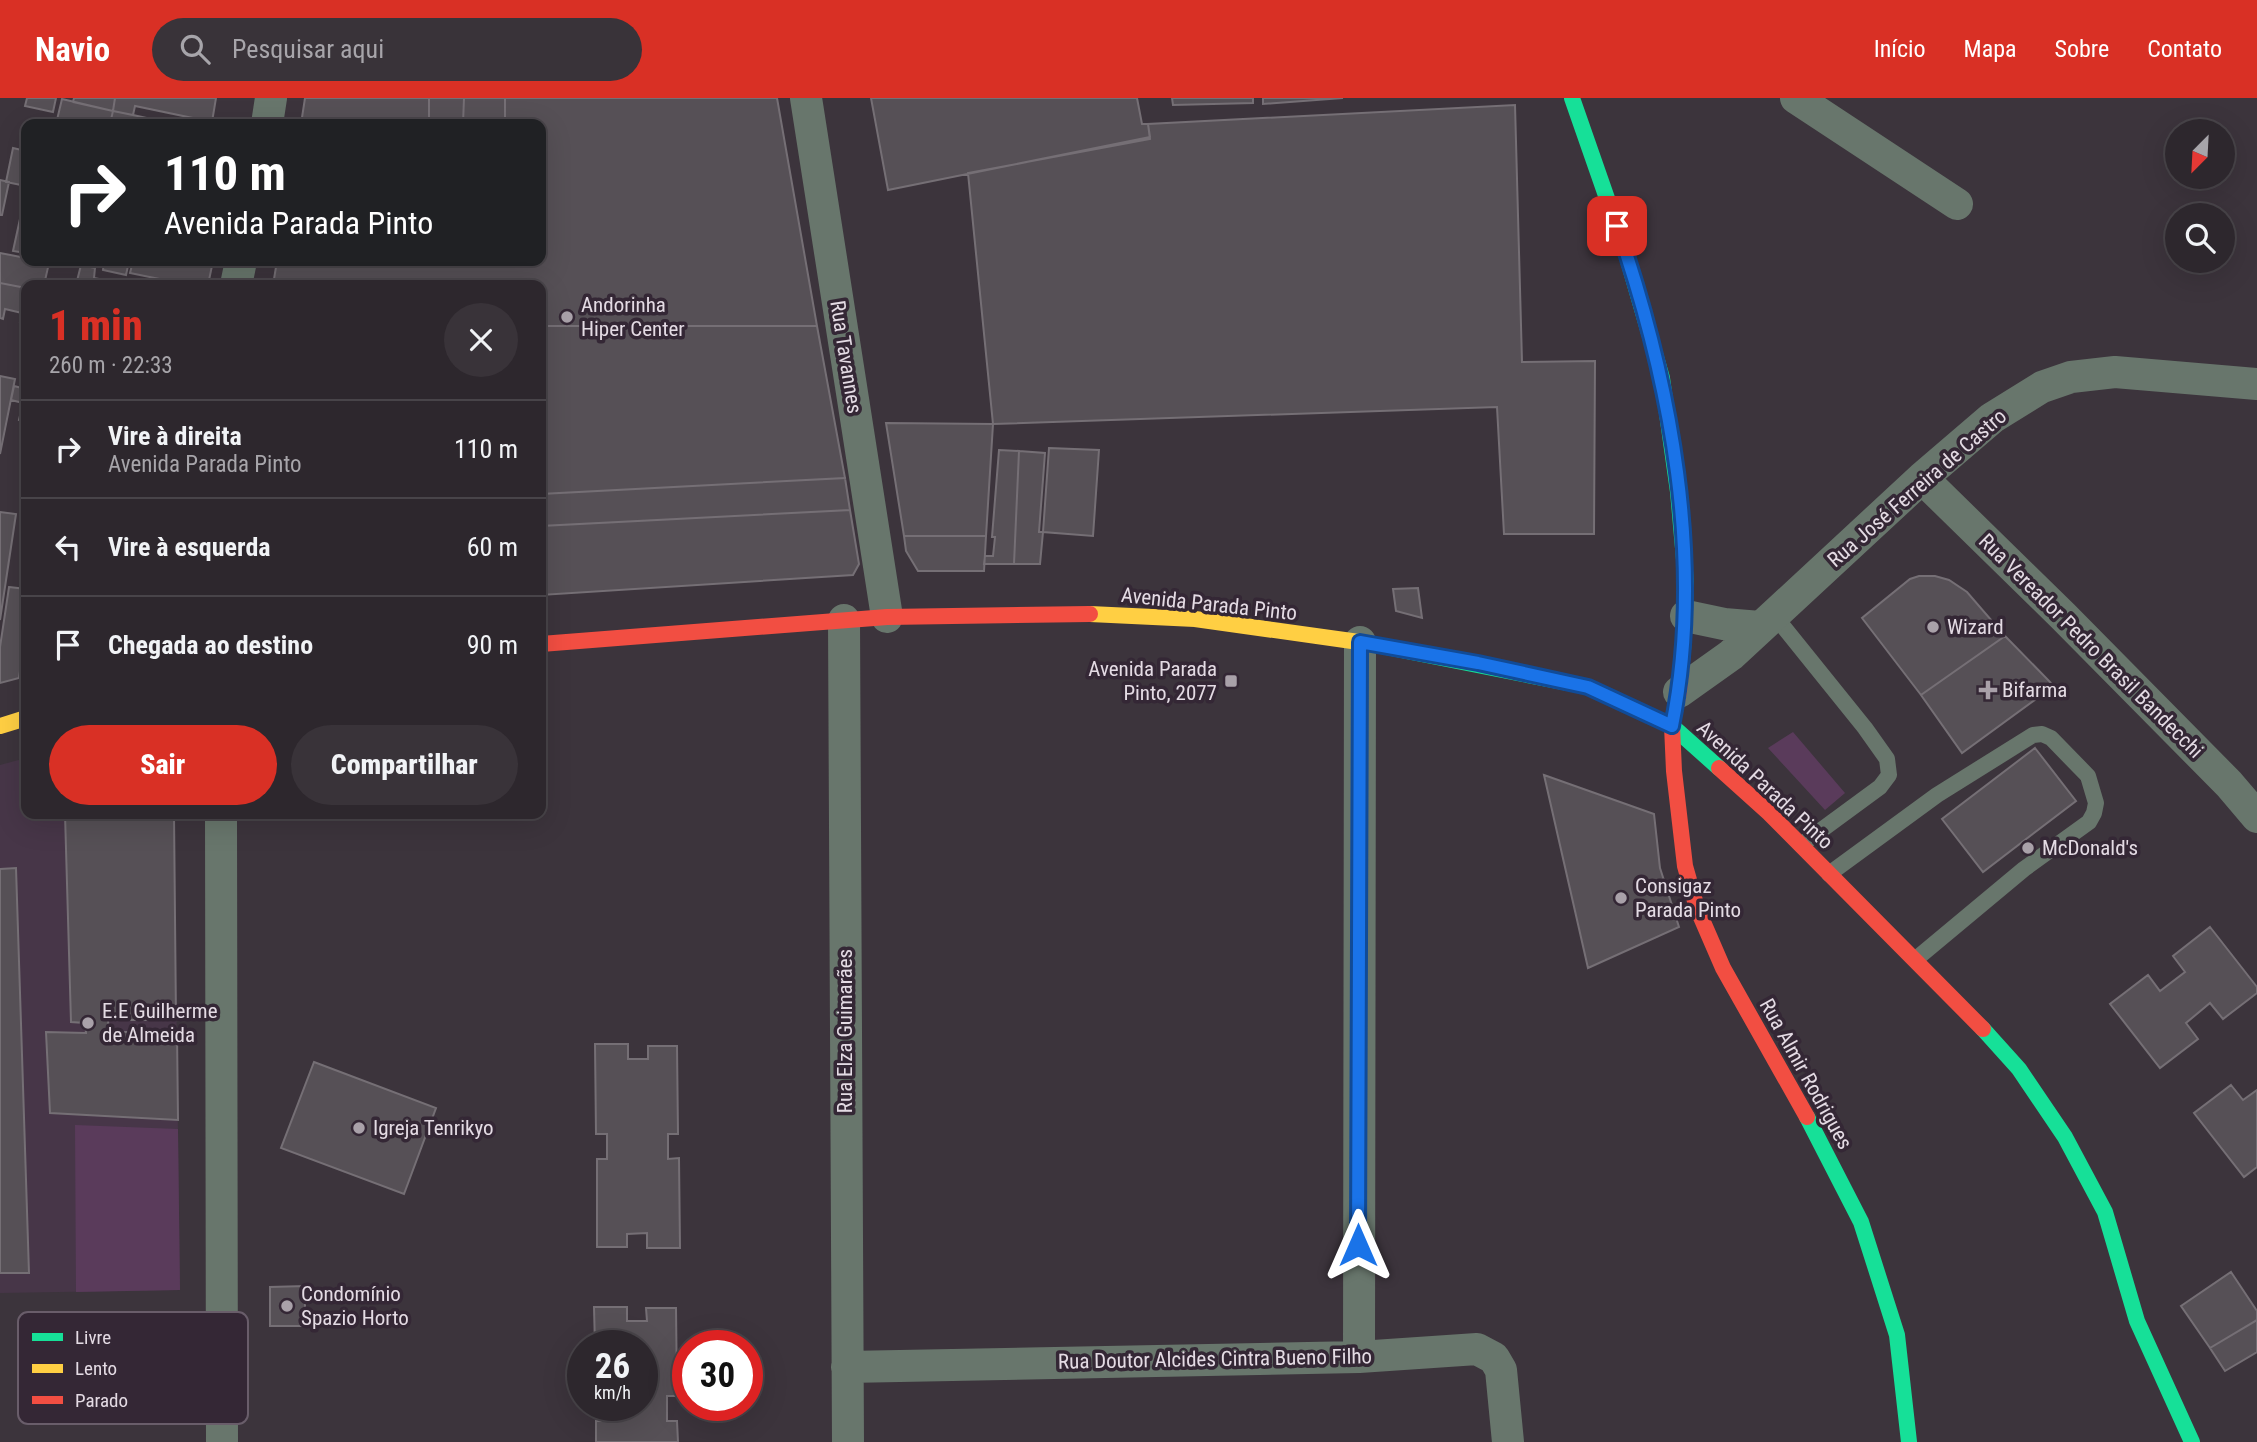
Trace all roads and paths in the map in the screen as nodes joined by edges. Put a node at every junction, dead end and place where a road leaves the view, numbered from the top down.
1 (271, 98) edge
2 (806, 98) edge
3 (1572, 98) edge
4 (1796, 98) edge
5 (268, 119) edge
6 (1957, 204) dead end
7 (2257, 384) edge
8 (1922, 478) junction
9 (1686, 616) junction
10 (887, 617) junction
11 (844, 620) junction
12 (1767, 621) junction
13 (1360, 642) junction
14 (546, 644) edge
15 (1679, 692) junction
16 (21, 720) edge
17 (0, 726) edge
18 (1672, 726) junction
19 (2257, 817) edge
20 (221, 819) edge
21 (1800, 846) junction
22 (1829, 874) junction
23 (1916, 959) junction
24 (222, 1312) edge
25 (1359, 1357) junction
26 (847, 1367) junction
27 (222, 1424) edge
28 (222, 1442) edge
29 (848, 1442) edge
30 (1508, 1442) edge
31 (1909, 1442) edge
32 (2192, 1442) edge

1 - 5 street
2 - 10 street, Rua Tavannes
3 - 9 main road, Rua Almir Rodrigues
4 - 6 street
7 - 8 street, Rua José Ferreira de Castro
8 - 12 street, Rua José Ferreira de Castro
8 - 19 street, Rua Vereador Pedro Brasil Bandecchi
9 - 12 street
9 - 15 main road, Rua Almir Rodrigues
10 - 11 main road, Avenida Parada Pinto
10 - 13 main road, Avenida Parada Pinto
11 - 14 main road, Avenida Parada Pinto
11 - 26 street, Rua Elza Guimarães
12 - 15 street, Rua José Ferreira de Castro
12 - 21 lane
13 - 18 main road, Avenida Parada Pinto
13 - 25 street
15 - 18 main road, Rua Almir Rodrigues
16 - 17 main road
18 - 21 main road, Avenida Parada Pinto
18 - 31 main road, Rua Almir Rodrigues
20 - 24 street
21 - 22 main road, Avenida Parada Pinto
22 - 23 main road, Avenida Parada Pinto
22 - 23 lane
23 - 32 main road, Avenida Parada Pinto
25 - 26 street, Rua Doutor Alcides Cintra Bueno Filho
25 - 30 street, Rua Doutor Alcides Cintra Bueno Filho
26 - 29 street, Rua Elza Guimarães
27 - 28 street

